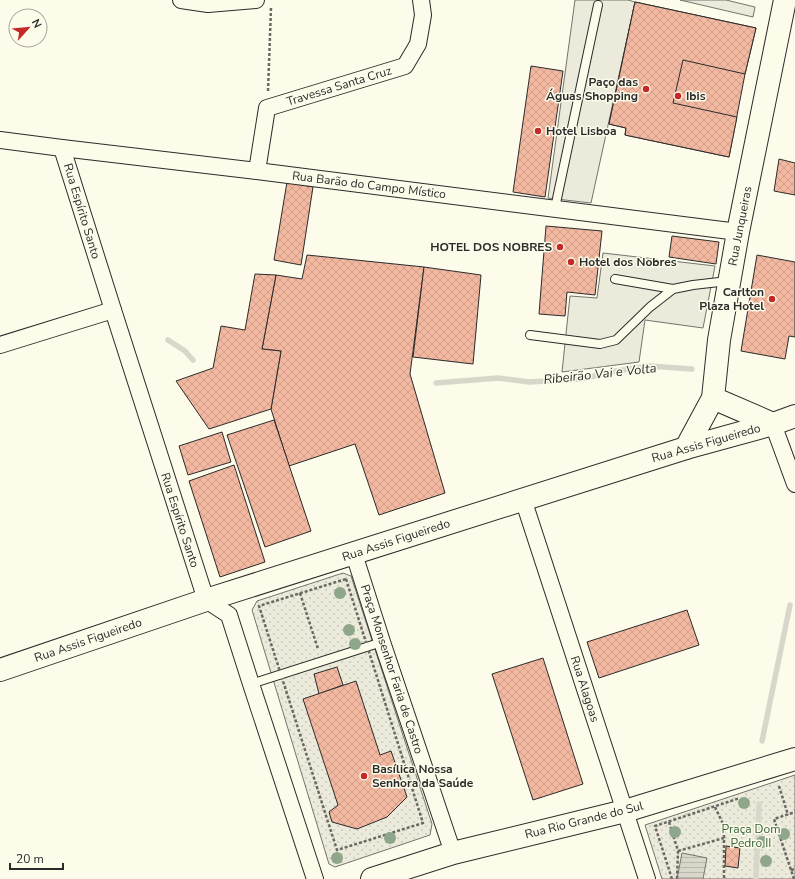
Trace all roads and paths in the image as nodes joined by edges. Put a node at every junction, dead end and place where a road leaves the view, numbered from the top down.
1 (182, 0) edge
2 (256, 0) edge
3 (421, 0) edge
4 (786, 0) edge
5 (598, 4) dead end
6 (271, 8) dead end
7 (267, 108) junction
8 (0, 140) edge
9 (62, 148) junction
10 (257, 171) junction
11 (554, 208) junction
12 (738, 232) junction
13 (615, 279) dead end
14 (729, 281) junction
15 (673, 289) junction
16 (113, 310) junction
17 (530, 335) dead end
18 (0, 345) edge
19 (714, 398) junction
20 (795, 416) edge
21 (773, 424) junction
22 (686, 448) junction
23 (795, 484) edge
24 (523, 499) junction
25 (354, 554) junction
26 (300, 593) junction
27 (206, 600) junction
28 (382, 642) junction
29 (367, 647) junction
30 (322, 661) junction
31 (0, 670) edge
32 (281, 675) junction
33 (251, 684) junction
34 (795, 759) edge
35 (779, 786) dead end
36 (624, 811) junction
37 (795, 812) edge
38 (788, 815) junction
39 (668, 822) junction
40 (724, 838) junction
41 (678, 850) junction
42 (453, 853) junction
43 (795, 869) edge
44 (791, 870) junction
45 (315, 879) edge
46 (372, 879) edge
47 (647, 879) edge
48 (672, 879) edge
49 (677, 879) edge
50 (724, 879) edge
51 (794, 879) edge

1 - 2 street
3 - 7 street, Travessa Santa Cruz
4 - 12 street, Rua Junqueiras
5 - 11 lane
6 - 7 path
7 - 10 street
8 - 9 street, Rua Barão do Campo Místico
9 - 10 street, Rua Barão do Campo Místico
9 - 16 street, Rua Espírito Santo
10 - 11 street, Rua Barão do Campo Místico
11 - 12 street, Rua Barão do Campo Místico
12 - 14 street, Rua Junqueiras
13 - 15 lane
14 - 15 lane
14 - 19 street, Rua Junqueiras
15 - 17 lane
16 - 18 street
16 - 27 street, Rua Espírito Santo
19 - 21 street
19 - 22 street, Rua Junqueiras
20 - 21 street, Rua Assis Figueiredo
21 - 22 street, Rua Assis Figueiredo
21 - 23 street
22 - 24 street, Rua Assis Figueiredo
24 - 25 street, Rua Assis Figueiredo
24 - 36 street, Rua Alagoas
25 - 27 street, Rua Assis Figueiredo
25 - 28 street, Praça Monsenhor Faria de Castro
26 - 29 path
26 - 30 path
26 - 32 path
27 - 31 street, Rua Assis Figueiredo
27 - 33 street
28 - 29 lane
28 - 42 street, Praça Monsenhor Faria de Castro
29 - 30 lane
29 - 32 path
30 - 32 lane
32 - 33 lane
33 - 45 street
34 - 36 street, Rua Rio Grande do Sul
35 - 38 path
36 - 42 street, Rua Rio Grande do Sul
36 - 47 street, Rua Alagoas
37 - 38 path
38 - 44 path
39 - 40 path
39 - 41 path
39 - 48 path
40 - 41 path
40 - 50 path
41 - 49 path
42 - 46 street, Rua Rio Grande do Sul
43 - 44 path
44 - 51 path

